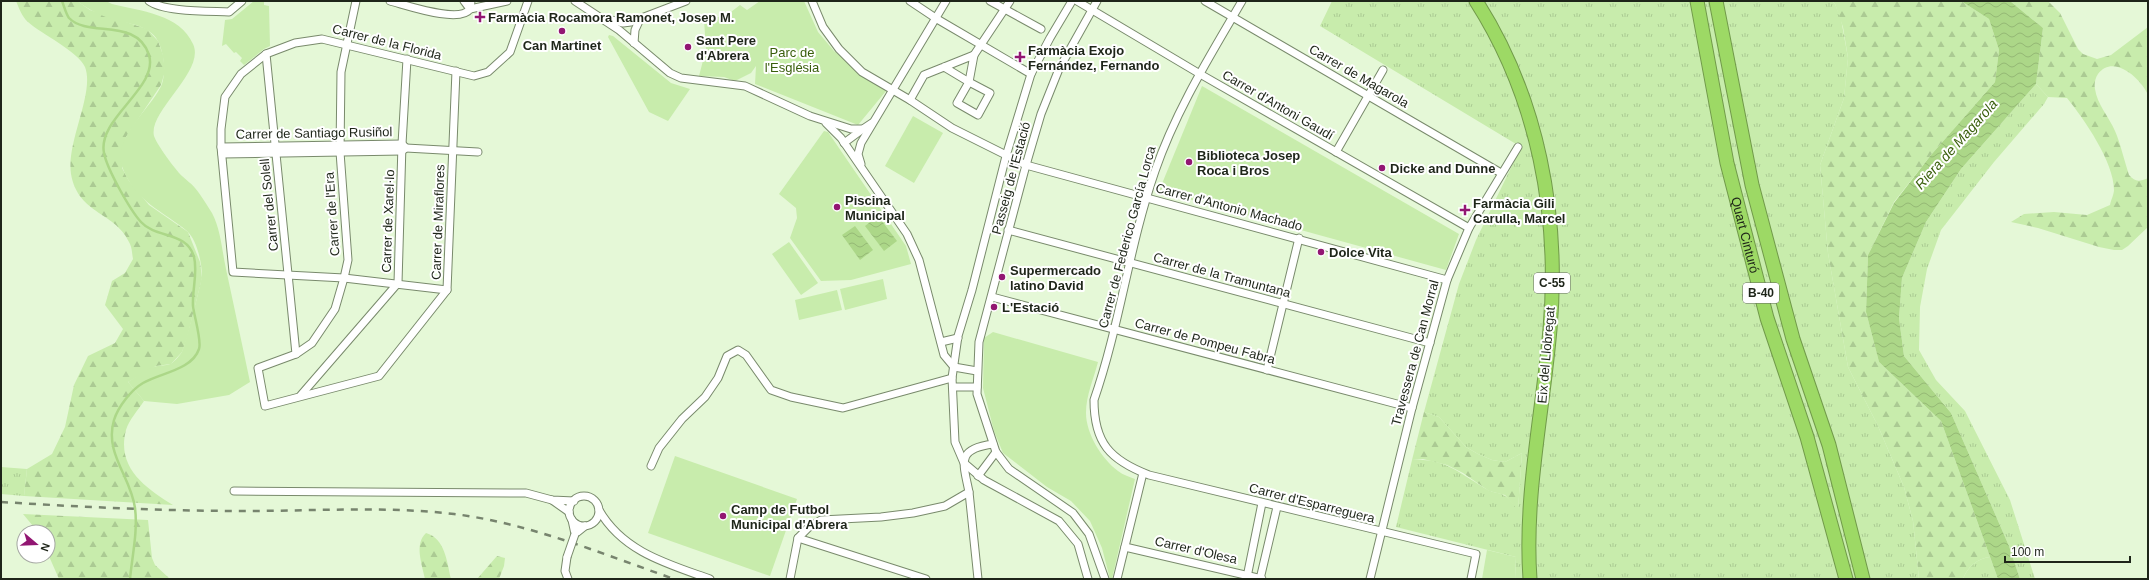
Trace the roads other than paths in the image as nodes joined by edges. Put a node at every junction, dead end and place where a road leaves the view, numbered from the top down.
1 (149, 1) edge
2 (242, 1) edge
3 (356, 1) edge
4 (390, 1) edge
5 (464, 1) edge
6 (471, 1) edge
7 (477, 1) edge
8 (507, 1) edge
9 (528, 1) edge
10 (575, 1) edge
11 (686, 1) edge
12 (812, 1) edge
13 (910, 1) edge
14 (946, 1) edge
15 (990, 1) edge
16 (1010, 1) edge
17 (1072, 1) edge
18 (1076, 1) edge
19 (1097, 1) edge
20 (1205, 1) edge
21 (1242, 1) edge
22 (1476, 1) edge
23 (1487, 1) edge
24 (1697, 1) edge
25 (1716, 1) edge
26 (485, 6) junction
27 (470, 9) junction
28 (1005, 10) junction
29 (1092, 10) junction
30 (599, 17) junction
31 (1233, 17) junction
32 (640, 19) junction
33 (937, 19) junction
34 (1041, 29) dead end
35 (634, 43) junction
36 (346, 44) junction
37 (982, 46) junction
38 (266, 54) junction
39 (974, 55) junction
40 (407, 59) junction
41 (944, 67) junction
42 (1382, 70) dead end
43 (456, 72) junction
44 (1032, 74) junction
45 (1200, 74) junction
46 (969, 82) junction
47 (891, 90) junction
48 (1369, 95) junction
49 (910, 100) junction
50 (824, 121) junction
51 (872, 123) junction
52 (862, 129) junction
53 (844, 143) junction
54 (275, 144) junction
55 (340, 144) junction
56 (221, 147) junction
57 (1518, 147) dead end
58 (404, 148) junction
59 (453, 150) junction
60 (340, 152) junction
61 (478, 152) dead end
62 (1336, 152) junction
63 (222, 154) junction
64 (276, 154) junction
65 (1006, 156) junction
66 (1026, 165) junction
67 (863, 170) junction
68 (1501, 173) junction
69 (1148, 197) junction
70 (1469, 228) junction
71 (1008, 230) junction
72 (1299, 238) junction
73 (1131, 263) junction
74 (288, 274) junction
75 (344, 278) junction
76 (1448, 280) junction
77 (398, 283) junction
78 (447, 290) junction
79 (992, 297) junction
80 (1283, 304) junction
81 (1114, 329) junction
82 (958, 338) junction
83 (941, 342) junction
84 (1430, 343) junction
85 (296, 354) junction
86 (954, 367) junction
87 (1267, 370) junction
88 (978, 371) junction
89 (952, 378) junction
90 (953, 386) junction
91 (978, 387) junction
92 (301, 395) junction
93 (265, 406) joint
94 (1412, 408) junction
95 (993, 444) junction
96 (996, 452) junction
97 (964, 463) junction
98 (651, 466) dead end
99 (1143, 473) junction
100 (978, 476) junction
101 (234, 491) dead end
102 (969, 492) junction
103 (552, 500) junction
104 (574, 500) junction
105 (1262, 503) junction
106 (1277, 507) junction
107 (599, 510) junction
108 (569, 512) junction
109 (572, 520) junction
110 (588, 525) junction
111 (609, 525) junction
112 (1382, 532) junction
113 (575, 534) junction
114 (798, 538) junction
115 (1125, 547) junction
116 (1247, 577) edge
117 (568, 579) edge
118 (710, 579) edge
119 (790, 579) edge
120 (926, 579) edge
121 (978, 579) edge
122 (1088, 579) edge
123 (1105, 579) edge
124 (1117, 579) edge
125 (1261, 579) edge
126 (1370, 579) edge
127 (1471, 579) edge
128 (1530, 579) edge
129 (1537, 579) edge
130 (1846, 579) edge
131 (1863, 579) edge

1 - 2 street
3 - 36 street, Carrer de l'Era
4 - 27 street
5 - 27 street
6 - 27 street
7 - 26 street
8 - 26 street
9 - 43 street, Carrer de la Florida
10 - 30 street
11 - 32 street
12 - 47 street, Carrer d'Antonio Machado
13 - 33 street
14 - 33 street
15 - 28 street
16 - 28 street
17 - 44 street, Passeig de l'Estació
18 - 29 street, Carrer d'Antoni Gaudí
19 - 29 street, Passeig de l'Estació
20 - 31 street, Carrer de Magarola
21 - 31 street, Carrer de Federico García Lorca
22 - 128 highway, Eix del Llobregat / C-55
23 - 129 highway, Eix del Llobregat / C-55
24 - 130 highway, Quart Cinturó / B-40
25 - 131 highway, Quart Cinturó / B-40
26 - 27 street
28 - 34 street
28 - 37 street
29 - 45 street, Carrer d'Antoni Gaudí
29 - 66 street, Passeig de l'Estació
30 - 32 street
30 - 35 street
31 - 45 street, Carrer de Federico García Lorca
31 - 48 street, Carrer de Magarola
32 - 35 street
33 - 37 street
33 - 47 street
35 - 50 street
36 - 38 street, Carrer de la Florida
36 - 40 street, Carrer de la Florida
36 - 55 street, Carrer de l'Era
37 - 39 street
37 - 44 street
38 - 54 street, Carrer del Solell
38 - 56 street, Carrer de la Florida
39 - 41 street
39 - 46 street
40 - 43 street, Carrer de la Florida
40 - 58 street, Carrer de Xarel·lo
41 - 46 street
41 - 49 street
42 - 48 street
43 - 59 street, Carrer de Miraflores
44 - 65 street, Passeig de l'Estació
45 - 62 street, Carrer d'Antoni Gaudí
45 - 69 street, Carrer de Federico García Lorca
46 - 46 street
47 - 49 street, Carrer d'Antonio Machado
47 - 51 street
48 - 62 street
48 - 68 street, Carrer de Magarola
49 - 65 street, Carrer d'Antonio Machado
50 - 52 street
50 - 53 street
51 - 52 street
51 - 67 street
52 - 53 street
53 - 67 street
54 - 55 street, Carrer de Santiago Rusiñol
54 - 56 street, Carrer de Santiago Rusiñol
54 - 64 street, Carrer del Solell
55 - 58 street, Carrer de Santiago Rusiñol
55 - 60 street, Carrer de l'Era
56 - 63 street, Carrer de la Florida
57 - 68 street, Travessera de Can Morral
58 - 59 street, Carrer de Santiago Rusiñol
58 - 60 street, Carrer de Santiago Rusiñol
58 - 77 street, Carrer de Xarel·lo
59 - 61 street, Carrer de Santiago Rusiñol
59 - 78 street, Carrer de Miraflores
60 - 64 street, Carrer de Santiago Rusiñol
60 - 75 street, Carrer de l'Era
62 - 70 street, Carrer d'Antoni Gaudí
63 - 64 street, Carrer de Santiago Rusiñol
63 - 74 street, Carrer de la Florida
64 - 74 street, Carrer del Solell
65 - 66 street, Carrer d'Antonio Machado
65 - 82 street, Passeig de l'Estació
66 - 69 street, Carrer d'Antonio Machado
66 - 71 street, Passeig de l'Estació
67 - 83 street
68 - 70 street, Travessera de Can Morral
69 - 72 street, Carrer d'Antonio Machado
69 - 73 street, Carrer de Federico García Lorca
70 - 76 street, Travessera de Can Morral
71 - 73 street, Carrer de la Tramuntana
71 - 79 street, Passeig de l'Estació
72 - 76 street, Carrer d'Antonio Machado
72 - 80 street
73 - 80 street, Carrer de la Tramuntana
73 - 81 street, Carrer de Federico García Lorca
74 - 75 street
74 - 85 street, Carrer del Solell
75 - 77 street
75 - 85 street, Carrer de l'Era
76 - 84 street, Travessera de Can Morral
77 - 78 street
77 - 92 street, Carrer de Xarel·lo
78 - 92 street, Carrer de Miraflores
79 - 81 street, Carrer de Pompeu Fabra
79 - 88 street, Passeig de l'Estació
80 - 84 street, Carrer de la Tramuntana
80 - 87 street
81 - 87 street, Carrer de Pompeu Fabra
81 - 99 street, Carrer de Federico García Lorca
82 - 83 street
82 - 86 street, Passeig de l'Estació
83 - 86 street
84 - 94 street, Travessera de Can Morral
85 - 93 street, Carrer de l'Era
86 - 88 street
86 - 89 street, Passeig de l'Estació
87 - 94 street, Carrer de Pompeu Fabra
88 - 91 street, Passeig de l'Estació
89 - 90 street, Passeig de l'Estació
89 - 98 street
90 - 91 street
90 - 97 street, Passeig de l'Estació
91 - 95 street, Passeig de l'Estació
92 - 93 street, Carrer de Miraflores
94 - 112 street, Travessera de Can Morral
95 - 96 street, Passeig de l'Estació
95 - 97 street
96 - 100 street
96 - 123 street, Passeig de l'Estació
97 - 100 street, Passeig de l'Estació
97 - 102 street
99 - 105 street, Carrer d'Esparreguera
99 - 115 street
100 - 122 street, Passeig de l'Estació
101 - 103 street
102 - 114 street
102 - 121 street
103 - 104 street
103 - 108 street
104 - 107 street
104 - 108 street
105 - 106 street, Carrer d'Esparreguera
105 - 116 street
106 - 112 street, Carrer d'Esparreguera
106 - 125 street
107 - 110 street
107 - 111 street
108 - 109 street
109 - 110 street
109 - 113 street
110 - 111 street
110 - 113 street
111 - 118 street
112 - 126 street, Travessera de Can Morral
112 - 127 street, Carrer d'Esparreguera
113 - 117 street, bridge
114 - 119 street
114 - 120 street
115 - 116 street, Carrer d'Olesa
115 - 124 street
116 - 125 street, Carrer d'Olesa

